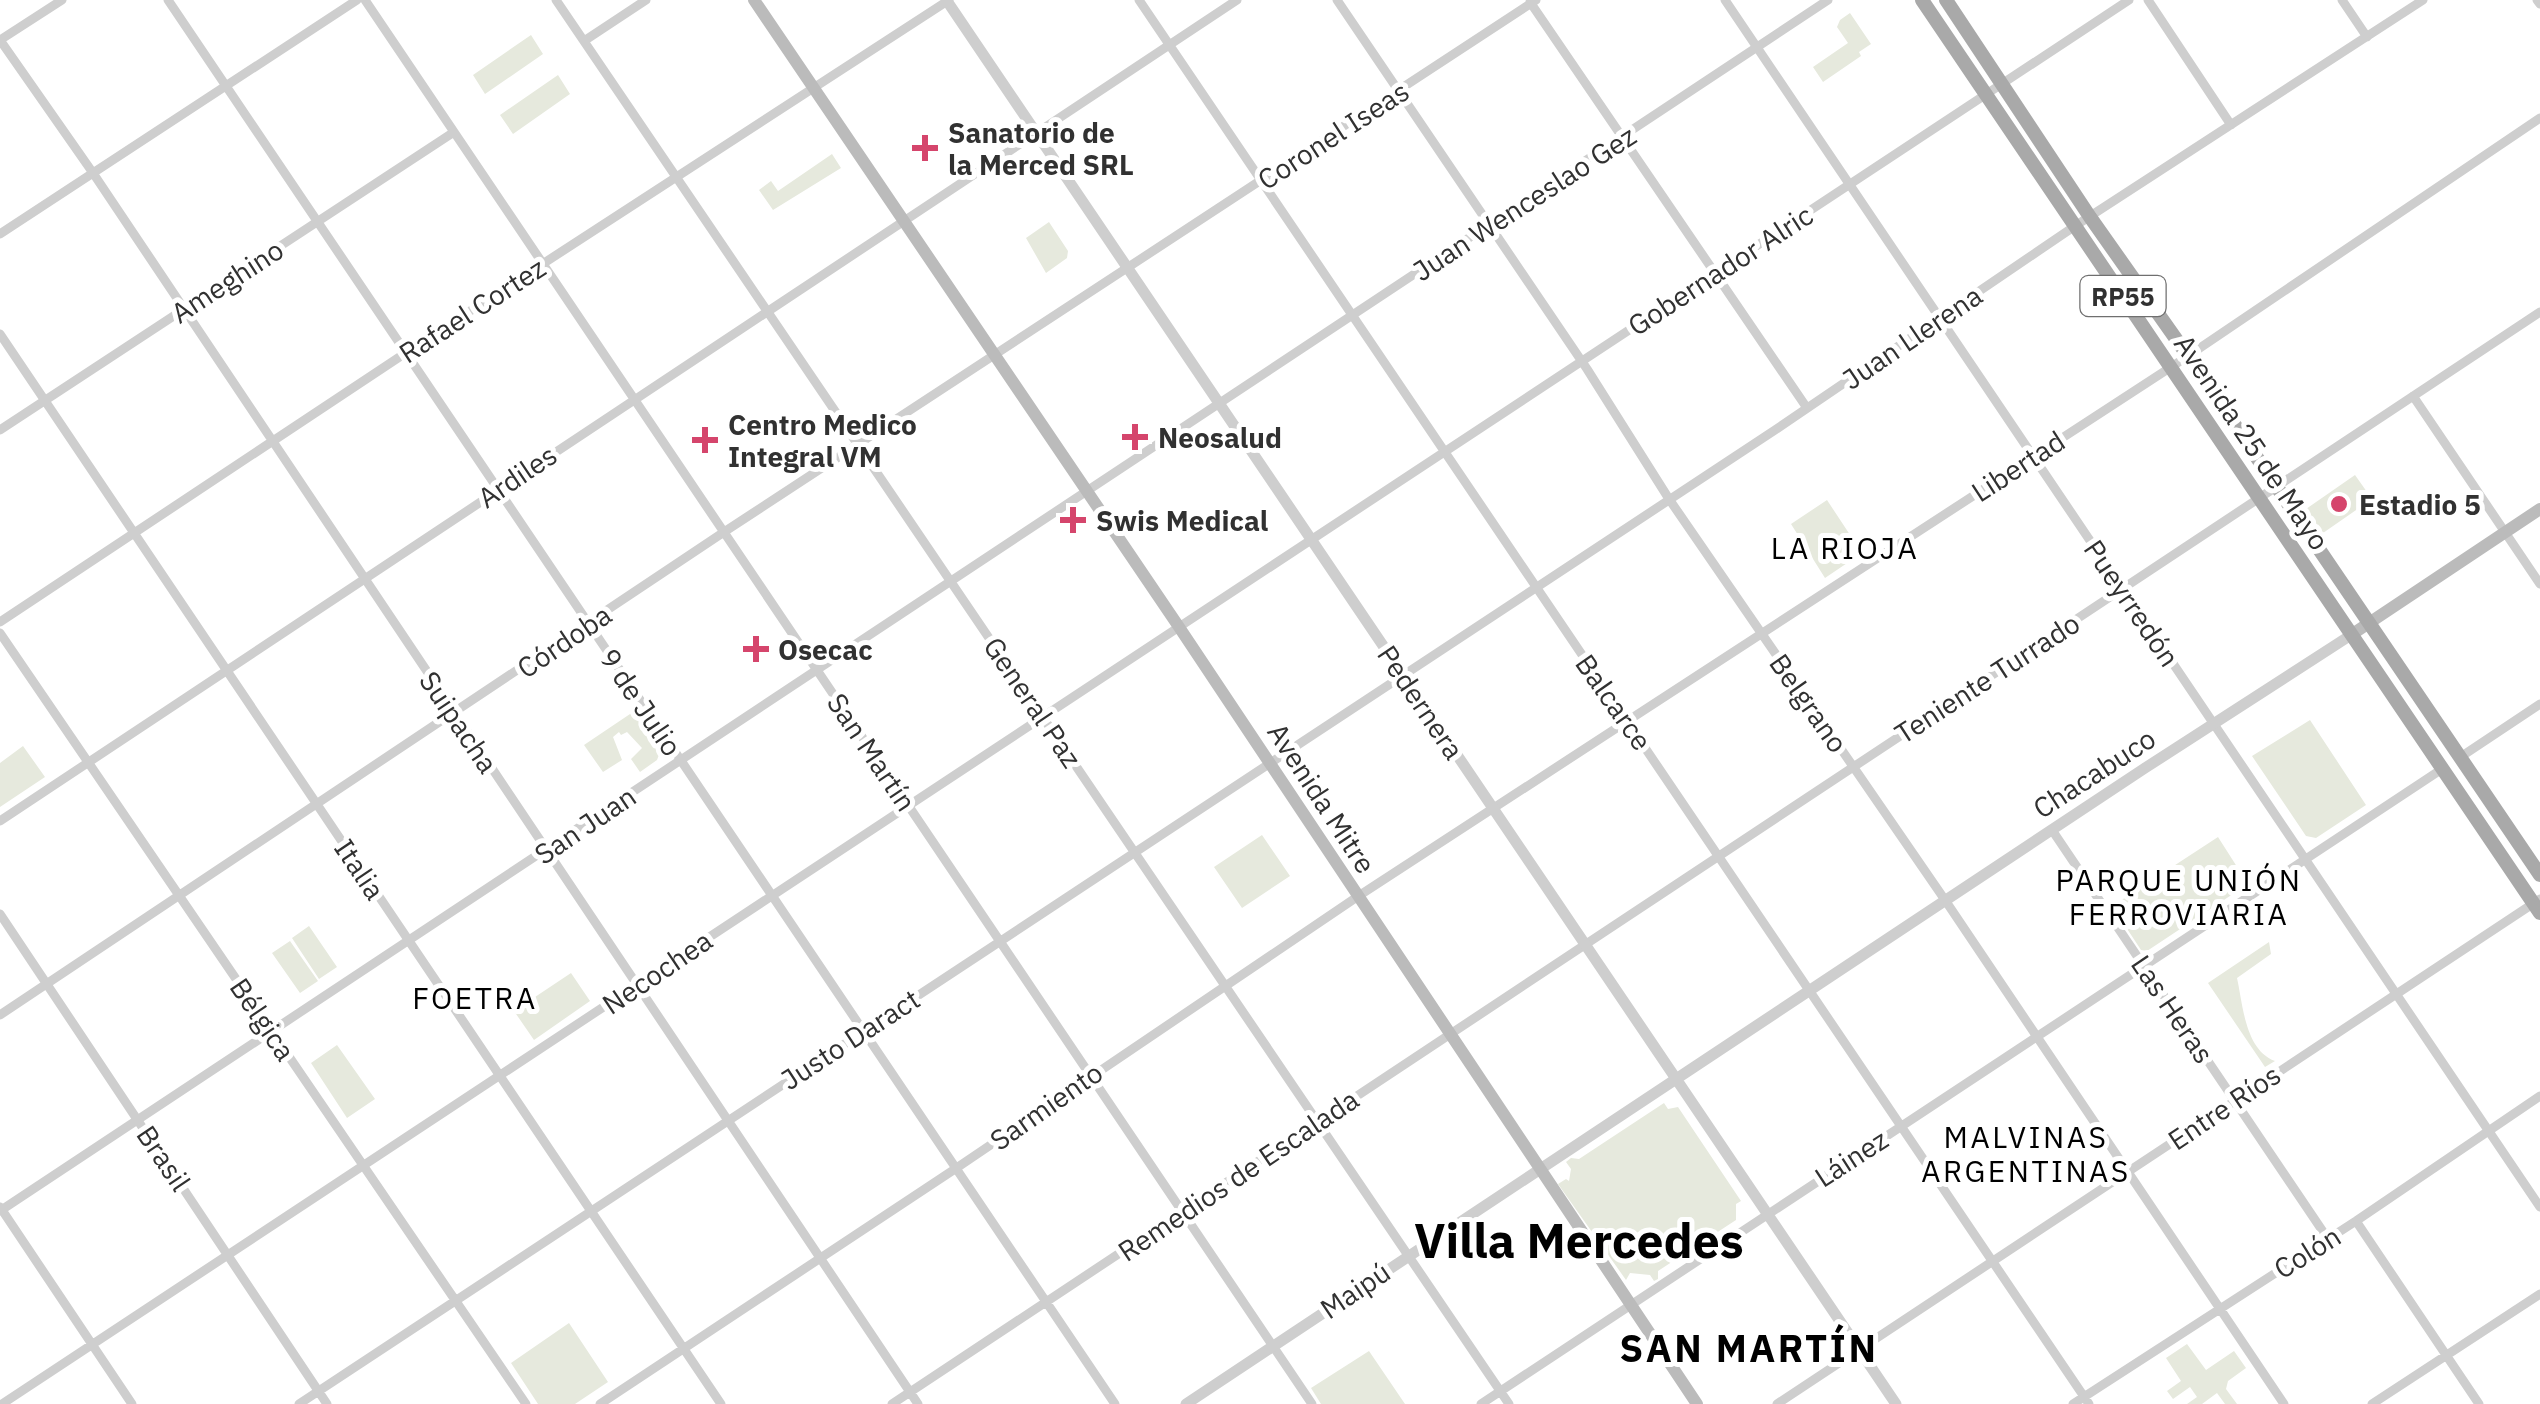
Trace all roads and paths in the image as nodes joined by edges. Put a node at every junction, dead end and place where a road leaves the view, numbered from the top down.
1 (62, 0) edge
2 (168, 0) edge
3 (357, 0) edge
4 (365, 0) edge
5 (556, 0) edge
6 (646, 0) edge
7 (754, 0) edge
8 (948, 0) edge
9 (1139, 0) edge
10 (1237, 0) edge
11 (1337, 0) edge
12 (1726, 0) edge
13 (1828, 0) edge
14 (1922, 0) edge
15 (1946, 0) edge
16 (2129, 0) edge
17 (2148, 0) edge
18 (2342, 0) edge
19 (2423, 0) edge
20 (1532, 1) edge
21 (2367, 37) junction
22 (0, 40) edge
23 (584, 41) junction
24 (1170, 45) junction
25 (1757, 47) junction
26 (2002, 84) junction
27 (226, 86) junction
28 (812, 88) junction
29 (1399, 91) junction
30 (1986, 94) junction
31 (2540, 118) edge
32 (2231, 125) junction
33 (454, 132) junction
34 (1037, 134) junction
35 (1623, 138) junction
36 (93, 173) junction
37 (676, 177) junction
38 (1263, 181) junction
39 (1851, 185) junction
40 (2090, 217) junction
41 (318, 221) junction
42 (902, 221) junction
43 (1490, 225) junction
44 (2075, 226) junction
45 (0, 234) edge
46 (543, 264) junction
47 (1129, 269) junction
48 (1715, 272) junction
49 (184, 309) junction
50 (767, 310) junction
51 (2540, 312) edge
52 (1353, 316) junction
53 (1940, 318) junction
54 (0, 334) edge
55 (407, 352) junction
56 (995, 356) junction
57 (2188, 356) junction
58 (1580, 361) junction
59 (2171, 366) junction
60 (2413, 396) junction
61 (634, 398) junction
62 (44, 401) junction
63 (1219, 404) junction
64 (1808, 408) junction
65 (0, 430) edge
66 (272, 441) junction
67 (858, 444) junction
68 (1444, 451) junction
69 (2033, 456) junction
70 (2277, 486) junction
71 (498, 488) junction
72 (1087, 494) junction
73 (2258, 497) junction
74 (1669, 499) junction
75 (2540, 510) edge
76 (724, 532) junction
77 (2505, 532) junction
78 (134, 533) junction
79 (1311, 539) junction
80 (363, 578) junction
81 (951, 581) junction
82 (2540, 584) edge
83 (1534, 588) junction
84 (2122, 589) junction
85 (0, 622) edge
86 (589, 624) junction
87 (2369, 624) junction
88 (1179, 626) junction
89 (0, 633) edge
90 (1762, 634) junction
91 (2351, 636) junction
92 (224, 670) junction
93 (817, 670) junction
94 (1402, 674) junction
95 (2540, 704) edge
96 (454, 713) junction
97 (1042, 716) junction
98 (1628, 722) junction
99 (2214, 724) junction
100 (2459, 758) junction
101 (680, 761) junction
102 (1268, 762) junction
103 (87, 764) junction
104 (1853, 767) junction
105 (2442, 769) junction
106 (316, 804) junction
107 (908, 805) junction
108 (1494, 810) junction
109 (0, 821) edge
110 (2052, 830) junction
111 (1134, 851) junction
112 (547, 852) junction
113 (1718, 854) junction
114 (2305, 860) junction
115 (2540, 875) edge
116 (180, 894) junction
117 (771, 896) junction
118 (1357, 897) junction
119 (1946, 900) junction
120 (2538, 905) edge
121 (0, 914) edge
122 (999, 940) junction
123 (410, 942) junction
124 (1584, 946) junction
125 (2144, 965) junction
126 (48, 984) junction
127 (637, 985) junction
128 (1226, 986) junction
129 (1811, 989) junction
130 (2396, 994) junction
131 (0, 1015) edge
132 (862, 1032) junction
133 (272, 1033) junction
134 (1448, 1034) junction
135 (2035, 1036) junction
136 (500, 1076) junction
137 (1090, 1076) junction
138 (1675, 1078) junction
139 (2540, 1096) edge
140 (2235, 1100) junction
141 (139, 1120) junction
142 (726, 1120) junction
143 (1318, 1122) junction
144 (1902, 1124) junction
145 (2488, 1131) junction
146 (362, 1166) junction
147 (956, 1169) junction
148 (1540, 1170) junction
149 (2127, 1172) junction
150 (2540, 1206) edge
151 (1, 1209) edge
152 (591, 1210) junction
153 (1184, 1213) junction
154 (1767, 1214) junction
155 (2356, 1221) junction
156 (2328, 1239) junction
157 (229, 1255) junction
158 (1408, 1255) junction
159 (819, 1258) junction
160 (1994, 1261) junction
161 (2540, 1294) edge
162 (455, 1298) junction
163 (1047, 1302) junction
164 (1630, 1306) junction
165 (2218, 1308) junction
166 (92, 1344) junction
167 (1273, 1346) junction
168 (684, 1349) junction
169 (1859, 1349) junction
170 (2446, 1356) junction
171 (318, 1391) junction
172 (1500, 1391) junction
173 (909, 1392) junction
174 (2086, 1400) edge
175 (2, 1404) edge
176 (132, 1404) edge
177 (300, 1404) edge
178 (327, 1404) edge
179 (526, 1404) edge
180 (600, 1404) edge
181 (721, 1404) edge
182 (892, 1404) edge
183 (918, 1404) edge
184 (1115, 1404) edge
185 (1186, 1404) edge
186 (1312, 1404) edge
187 (1481, 1404) edge
188 (1509, 1404) edge
189 (1697, 1404) edge
190 (1776, 1404) edge
191 (1896, 1404) edge
192 (2073, 1404) edge
193 (2284, 1404) edge
194 (2372, 1404) edge
195 (2479, 1404) edge

1 - 22 street
2 - 27 street, 9 de Julio
3 - 27 street
4 - 33 street, San Martín
5 - 23 street, General Paz
6 - 23 street
7 - 28 main road, Avenida Mitre
8 - 28 street, Rafael Cortez
8 - 34 street, Pedernera
9 - 24 street, Balcarce
10 - 24 street, Ardiles
11 - 29 street, Belgrano
12 - 25 street, Pueyrredón
13 - 25 street, Juan Wenceslao Gez
14 - 30 main road, Avenida 25 de Mayo / RP55
15 - 26 main road, Avenida 25 de Mayo / RP55
16 - 26 street, Gobernador Alric
17 - 32 street
18 - 21 street
19 - 21 street, Juan Llerena
20 - 29 street, Coronel Iseas
20 - 35 street
21 - 32 street, Juan Llerena
22 - 36 street, Suipacha
23 - 37 street, General Paz
24 - 34 street, Ardiles
24 - 38 street, Balcarce
25 - 35 street, Juan Wenceslao Gez
25 - 39 street, Pueyrredón
26 - 30 street, Gobernador Alric
26 - 40 main road, Avenida 25 de Mayo / RP55
27 - 36 street
27 - 41 street, 9 de Julio
28 - 37 street, Rafael Cortez
28 - 42 main road, Avenida Mitre
29 - 38 street, Coronel Iseas
29 - 43 street, Belgrano
30 - 39 street, Gobernador Alric
30 - 44 main road, Avenida 25 de Mayo / RP55
31 - 57 street, Libertad
32 - 40 street, Juan Llerena
33 - 41 street, Ameghino
33 - 46 street, San Martín
34 - 42 street, Ardiles
34 - 47 street, Pedernera
35 - 43 street, Juan Wenceslao Gez
35 - 48 street
36 - 45 street
36 - 49 street, Suipacha
37 - 46 street, Rafael Cortez
37 - 50 street, General Paz
38 - 47 street, Coronel Iseas
38 - 52 street, Balcarce
39 - 48 street, Gobernador Alric
39 - 53 street, Pueyrredón
40 - 44 street, Juan Llerena
40 - 57 main road, Avenida 25 de Mayo / RP55
41 - 49 street, Ameghino
41 - 55 street, 9 de Julio
42 - 50 street, Ardiles
42 - 56 main road, Avenida Mitre
43 - 52 street, Juan Wenceslao Gez
43 - 58 street, Belgrano
44 - 53 street, Juan Llerena
44 - 59 main road, Avenida 25 de Mayo / RP55
46 - 55 street, Rafael Cortez
46 - 61 street, San Martín
47 - 56 street, Córdoba
47 - 63 street, Pedernera
48 - 58 street, Gobernador Alric
48 - 64 street
49 - 62 street, Ameghino
49 - 66 street, Suipacha
50 - 61 street, Ardiles
50 - 67 street, General Paz
51 - 60 street, Teniente Turrado
52 - 63 street, Juan Wenceslao Gez
52 - 68 street, Balcarce
53 - 64 street, Juan Llerena
53 - 69 street, Pueyrredón
54 - 62 street, Italia
55 - 66 street, Rafael Cortez
55 - 71 street, 9 de Julio
56 - 67 street, Córdoba
56 - 72 main road, Avenida Mitre
57 - 59 street, Libertad
57 - 70 main road, Avenida 25 de Mayo / RP55
58 - 68 street, Gobernador Alric
58 - 74 street, Belgrano
59 - 69 street, Libertad
59 - 73 main road, Avenida 25 de Mayo / RP55
60 - 70 street, Teniente Turrado
60 - 77 street
61 - 71 street, Ardiles
61 - 76 street, San Martín
62 - 65 street, Ameghino
62 - 78 street, Italia
63 - 72 street, San Juan
63 - 79 street, Pedernera
64 - 74 street, Juan Llerena
66 - 78 street, Rafael Cortez
66 - 80 street, Suipacha
67 - 76 street, Córdoba
67 - 81 street, General Paz
68 - 79 street, Gobernador Alric
68 - 83 street, Balcarce
69 - 84 street, Pueyrredón
69 - 90 street, Libertad
70 - 73 street, Teniente Turrado
70 - 87 main road, Avenida 25 de Mayo / RP55
71 - 80 street, Ardiles
71 - 86 street, 9 de Julio
72 - 81 street, San Juan
72 - 88 main road, Avenida Mitre
73 - 84 street, Teniente Turrado
73 - 91 main road, Avenida 25 de Mayo / RP55
74 - 83 street, Juan Llerena
74 - 90 street, Belgrano
75 - 77 main road, Chacabuco
76 - 86 street, Córdoba
76 - 93 street, San Martín
77 - 82 street
77 - 87 main road, Chacabuco
78 - 85 street, Rafael Cortez
78 - 92 street, Italia
79 - 88 street, Necochea
79 - 94 street, Pedernera
80 - 92 street, Ardiles
80 - 96 street, Suipacha
81 - 93 street, San Juan
81 - 97 street, General Paz
83 - 94 street, Juan Llerena
83 - 98 street, Balcarce
84 - 99 street, Pueyrredón
84 - 104 street, Teniente Turrado
86 - 96 street, Córdoba
86 - 101 street, 9 de Julio
87 - 91 main road, Chacabuco
87 - 100 main road, Avenida 25 de Mayo / RP55
88 - 97 street, Necochea
88 - 102 main road, Avenida Mitre
89 - 103 street, Bélgica
90 - 98 street, Libertad
90 - 104 street, Belgrano
91 - 99 street, Chacabuco
91 - 105 main road, Avenida 25 de Mayo / RP55
92 - 103 street, Ardiles
92 - 106 street, Italia
93 - 101 street, San Juan
93 - 107 street, San Martín
94 - 102 street, Justo Daract
94 - 108 street, Pedernera
95 - 100 street
96 - 106 street, Córdoba
96 - 112 street, Suipacha
97 - 107 street, Necochea
97 - 111 street, General Paz
98 - 108 street, Libertad
98 - 113 street, Balcarce
99 - 110 street, Chacabuco
99 - 114 street, Pueyrredón
100 - 105 street
100 - 115 main road, Avenida 25 de Mayo / RP55
101 - 112 street, San Juan
101 - 117 street, 9 de Julio
102 - 111 street, Justo Daract
102 - 118 main road, Avenida Mitre
103 - 109 street, Ardiles
103 - 116 street, Bélgica
104 - 113 street, Teniente Turrado
104 - 119 street, Belgrano
105 - 114 street, Láinez
105 - 120 main road, Avenida 25 de Mayo / RP55
106 - 116 street, Córdoba
106 - 123 street, Italia
107 - 117 street, Necochea
107 - 122 street, San Martín
108 - 118 street, Sarmiento
108 - 124 street, Pedernera
110 - 119 street, Chacabuco
110 - 125 street, Las Heras
111 - 122 street, Justo Daract
111 - 128 street, General Paz
112 - 123 street, San Juan
112 - 127 street, Suipacha
113 - 124 street, Teniente Turrado
113 - 129 street, Balcarce
114 - 125 street, Láinez
114 - 130 street, Pueyrredón
116 - 126 street, Córdoba
116 - 133 street, Bélgica
117 - 127 street, Necochea
117 - 132 street, 9 de Julio
118 - 128 street, Sarmiento
118 - 134 main road, Avenida Mitre
119 - 129 street, Chacabuco
119 - 135 street, Belgrano
120 - 130 street, Entre Ríos
121 - 126 street, Brasil
122 - 132 street, Justo Daract
122 - 137 street, San Martín
123 - 133 street, San Juan
123 - 136 street, Italia
124 - 134 street, Remedios de Escalada
124 - 138 street, Pedernera
125 - 135 street, Láinez
125 - 140 street, Las Heras
126 - 131 street, Córdoba
126 - 141 street, Brasil
127 - 136 street, Necochea
127 - 142 street, Suipacha
128 - 137 street, Sarmiento
128 - 143 street, General Paz
129 - 138 street, Chacabuco
129 - 144 street, Balcarce
130 - 140 street, Entre Ríos
130 - 145 street, Pueyrredón
132 - 142 street, Justo Daract
132 - 147 street, 9 de Julio
133 - 141 street, San Juan
133 - 146 street, Bélgica
134 - 143 street, Remedios de Escalada
134 - 148 main road, Avenida Mitre
135 - 144 street, Láinez
135 - 149 street, Belgrano
136 - 146 street, Necochea
136 - 152 street, Italia
137 - 147 street, Sarmiento
137 - 153 street, San Martín
138 - 148 street, Maipú
138 - 154 street, Pedernera
139 - 145 street, Colón
140 - 149 street, Entre Ríos
140 - 156 street, Las Heras
141 - 151 street, San Juan
141 - 157 street, Brasil
142 - 152 street, Justo Daract
142 - 159 street, Suipacha
143 - 153 street, Remedios de Escalada
143 - 158 street, General Paz
144 - 154 street, Láinez
144 - 160 street, Balcarce
145 - 150 street, Pueyrredón
145 - 155 street, Colón
146 - 157 street, Necochea
146 - 162 street, Bélgica
147 - 159 street, Sarmiento
147 - 163 street, 9 de Julio
148 - 158 street, Maipú
148 - 164 main road, Avenida Mitre
149 - 160 street, Entre Ríos
149 - 165 street, Belgrano
151 - 166 street
152 - 162 street, Justo Daract
152 - 168 street, Italia
153 - 163 street, Remedios de Escalada
153 - 167 street, San Martín
154 - 164 street, Láinez
154 - 169 street, Pedernera
155 - 156 street, Colón
155 - 170 street
156 - 165 street, Colón
157 - 166 street, Necochea
157 - 171 street, Brasil
158 - 167 street, Maipú
158 - 172 street, General Paz
159 - 168 street, Sarmiento
159 - 173 street, Suipacha
160 - 169 street, Entre Ríos
160 - 174 street, Balcarce
161 - 170 street
162 - 171 street, Justo Daract
162 - 179 street, Bélgica
163 - 173 street, Remedios de Escalada
163 - 184 street, 9 de Julio
164 - 172 street, Láinez
164 - 189 main road, Avenida Mitre
165 - 174 street, Colón
165 - 193 street, Belgrano
166 - 175 street, Necochea
166 - 176 street
167 - 185 street, Maipú
167 - 186 street, San Martín
168 - 180 street, Sarmiento
168 - 181 street, Italia
169 - 190 street
169 - 191 street, Pedernera
170 - 194 street
170 - 195 street
171 - 177 street, Justo Daract
171 - 178 street, Brasil
172 - 187 street, Láinez
172 - 188 street, General Paz
173 - 182 street, Remedios de Escalada
173 - 183 street, Suipacha
174 - 192 street, Colón

